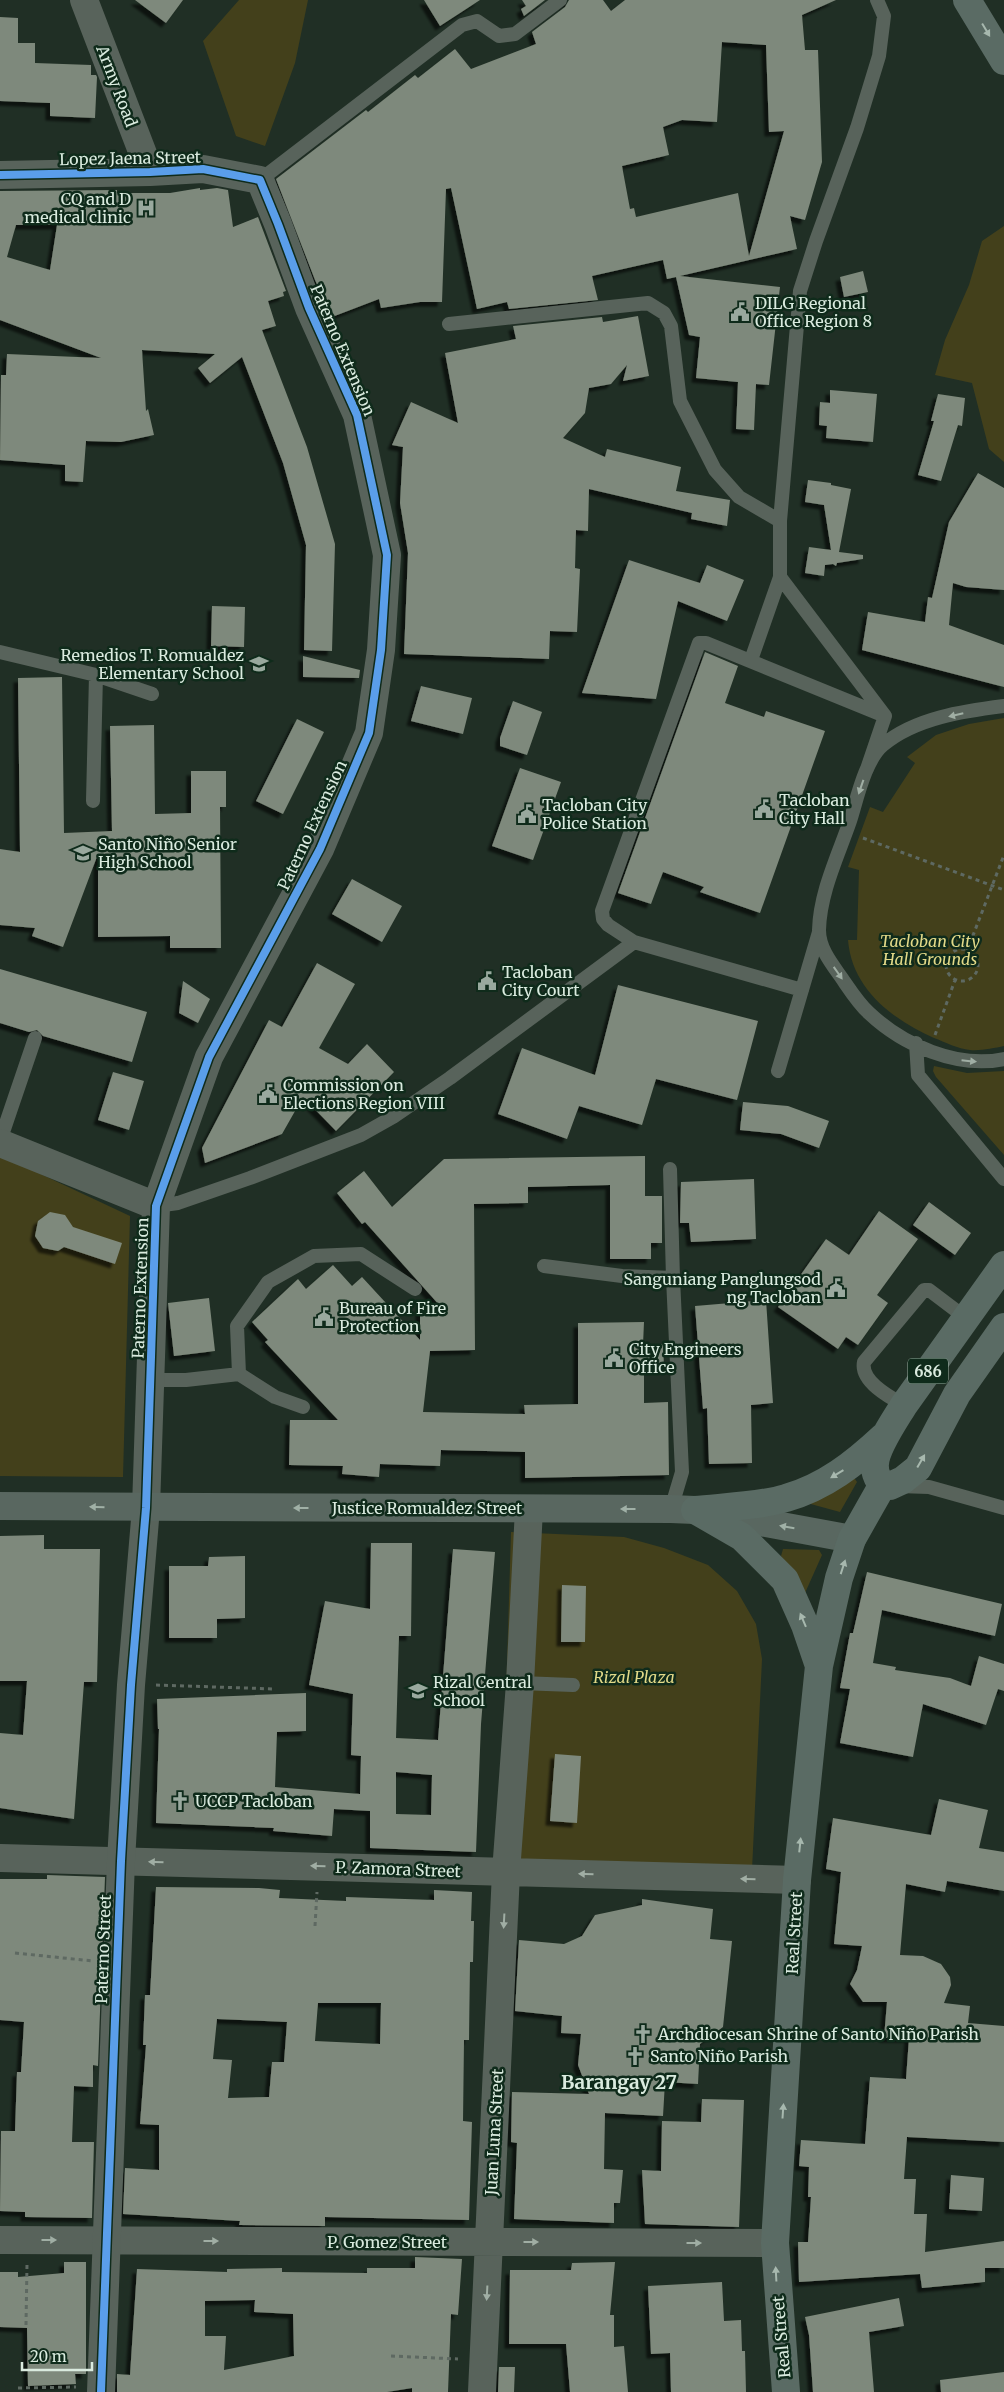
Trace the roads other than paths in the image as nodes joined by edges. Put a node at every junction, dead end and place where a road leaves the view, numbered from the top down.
1 (84, 0) edge
2 (560, 0) edge
3 (877, 0) edge
4 (967, 0) edge
5 (1004, 61) edge
6 (150, 172) junction
7 (0, 175) edge
8 (260, 180) junction
9 (449, 324) dead end
10 (780, 521) junction
11 (780, 577) junction
12 (0, 652) edge
13 (751, 660) junction
14 (96, 675) junction
15 (152, 694) dead end
16 (1004, 706) edge
17 (885, 716) junction
18 (867, 769) junction
19 (93, 801) dead end
20 (819, 931) junction
21 (634, 942) junction
22 (802, 990) junction
23 (35, 1038) dead end
24 (916, 1044) junction
25 (1004, 1059) edge
26 (778, 1071) dead end
27 (0, 1142) edge
28 (670, 1169) dead end
29 (1004, 1179) edge
30 (156, 1206) junction
31 (1004, 1264) edge
32 (544, 1266) dead end
33 (673, 1278) junction
34 (415, 1289) dead end
35 (966, 1318) junction
36 (1000, 1333) edge
37 (238, 1374) junction
38 (151, 1380) junction
39 (904, 1405) junction
40 (303, 1408) dead end
41 (888, 1433) junction
42 (882, 1486) junction
43 (0, 1506) edge
44 (146, 1508) junction
45 (1004, 1508) edge
46 (529, 1509) junction
47 (683, 1510) junction
48 (852, 1539) junction
49 (819, 1666) junction
50 (520, 1683) junction
51 (573, 1686) dead end
52 (0, 1858) edge
53 (121, 1861) junction
54 (506, 1872) junction
55 (797, 1880) junction
56 (0, 2240) edge
57 (108, 2241) junction
58 (489, 2242) junction
59 (775, 2243) junction
60 (101, 2390) edge
61 (482, 2392) edge
62 (786, 2392) edge

1 - 6 street, Army Road
2 - 8 lane
3 - 10 lane
4 -> 5 main road
6 - 7 street, Lopez Jaena Street
6 - 8 street, Lopez Jaena Street
8 - 30 street, Paterno Extension
9 - 10 lane
10 - 11 lane
11 - 13 lane
11 - 17 lane
12 - 14 lane
13 - 17 lane
13 - 21 lane
14 - 15 lane
14 - 19 lane
16 -> 18 lane
17 - 18 lane
18 -> 20 lane
20 - 22 lane
20 -> 24 lane
21 - 22 lane
21 - 30 lane
22 - 26 lane
23 - 27 lane
24 -> 25 lane
24 - 29 lane
27 - 30 street
28 - 33 lane
30 - 38 street, Paterno Extension
31 - 35 main road, 686
32 - 33 lane
33 - 47 lane
34 - 37 lane
35 - 36 main road
35 - 39 main road, 686
35 - 39 lane
42 -> 36 main road, 686
37 - 38 lane
37 - 40 lane
38 - 44 street, Paterno Extension
39 - 41 main road, 686
41 - 42 main road, 686
41 -> 47 main road
42 - 45 lane
42 - 48 main road, Real Street
44 -> 43 main road, Justice Romualdez Street
46 -> 44 main road, Justice Romualdez Street
44 - 53 street, Paterno Street
47 -> 46 main road, Justice Romualdez Street
46 - 50 street, Juan Luna Street
48 -> 47 main road, Justice Romualdez Street
49 -> 47 main road
49 -> 48 main road, Real Street
55 -> 49 main road, Real Street
50 - 51 lane
50 - 54 street, Juan Luna Street
52 - 53 street, P. Zamora Street
54 -> 53 street, P. Zamora Street
53 - 57 street, Paterno Street
55 -> 54 street, P. Zamora Street
54 -> 58 street, Juan Luna Street
59 -> 55 main road, Real Street
56 -> 57 street, P. Gomez Street
57 -> 58 street, P. Gomez Street
57 - 60 street, Paterno Street
58 -> 59 street, P. Gomez Street
58 -> 61 street, Juan Luna Street
62 -> 59 main road, Real Street

